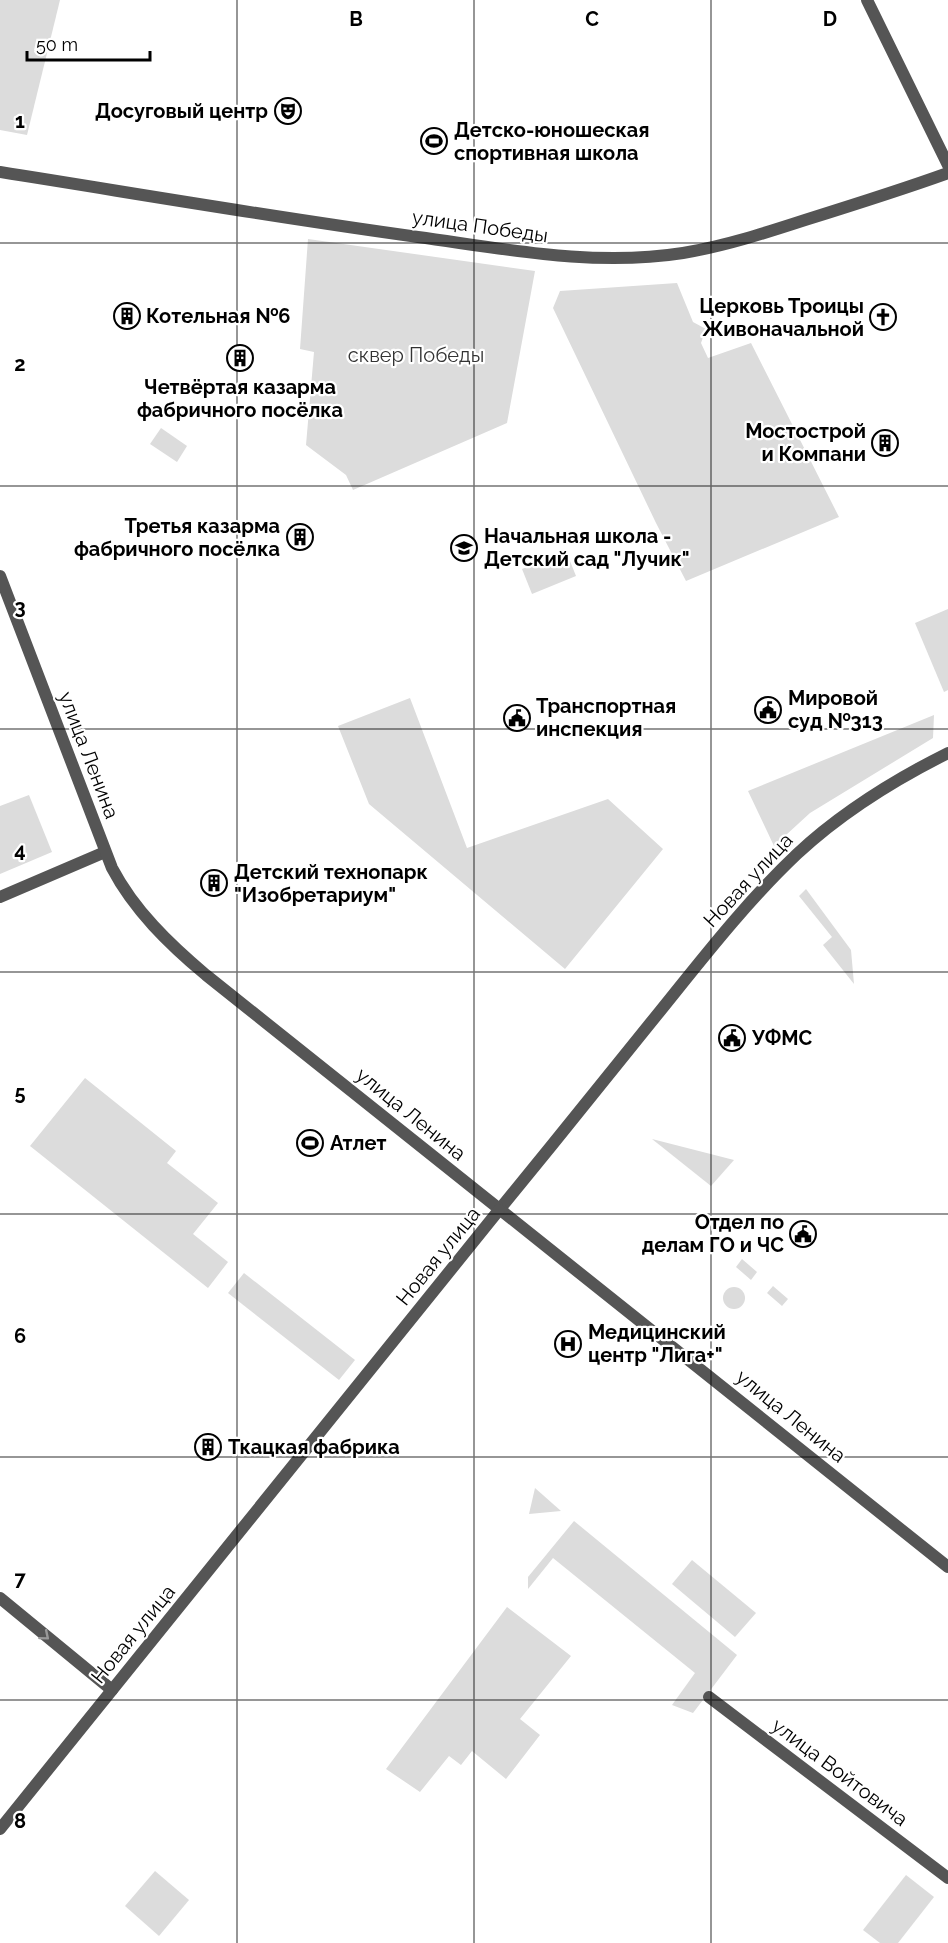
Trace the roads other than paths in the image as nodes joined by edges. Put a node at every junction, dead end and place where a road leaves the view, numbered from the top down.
1 (867, 0) edge
2 (948, 165) edge
3 (0, 172) edge
4 (948, 173) edge
5 (0, 576) edge
6 (948, 753) edge
7 (105, 852) junction
8 (0, 897) edge
9 (499, 1210) junction
10 (948, 1566) edge
11 (0, 1598) edge
12 (112, 1690) junction
13 (709, 1697) dead end
14 (0, 1829) edge
15 (948, 1878) edge

1 - 2 street
3 - 4 street, улица Победы
5 - 7 street, улица Ленина
6 - 9 street, Новая улица
7 - 8 street
7 - 9 street, улица Ленина
9 - 10 street, улица Ленина
9 - 12 street, Новая улица
11 -> 12 street
12 - 14 street, Новая улица
13 - 15 street, улица Войтовича

